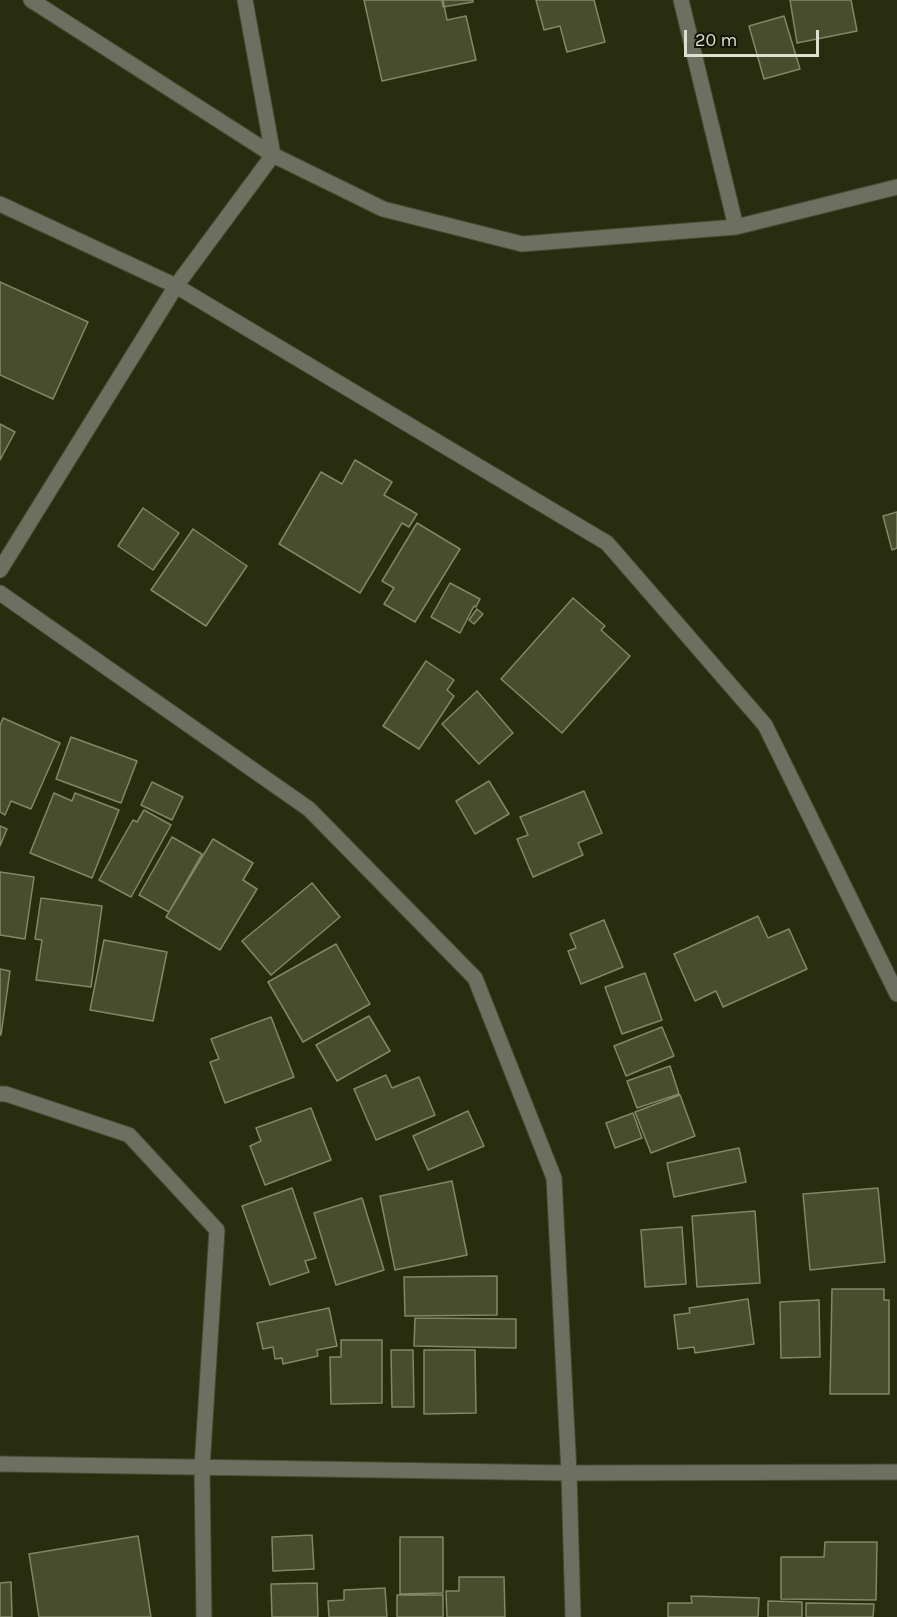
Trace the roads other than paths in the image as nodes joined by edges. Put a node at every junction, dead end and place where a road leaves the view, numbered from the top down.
1 (31, 0) edge
2 (245, 0) edge
3 (681, 0) edge
4 (273, 154) junction
5 (897, 187) edge
6 (0, 204) edge
7 (736, 226) junction
8 (176, 286) junction
9 (0, 570) edge
10 (0, 593) edge
11 (897, 994) edge
12 (0, 1094) edge
13 (0, 1464) edge
14 (202, 1468) junction
15 (897, 1472) edge
16 (569, 1473) junction
17 (204, 1617) edge
18 (573, 1617) edge

1 - 4 street
2 - 4 street
3 - 7 street
4 - 7 street
4 - 8 street
5 - 7 street
6 - 8 street
8 - 9 street
8 - 11 street
10 - 16 street
12 - 14 street
13 - 14 street
14 - 16 street
14 - 17 street
15 - 16 street
16 - 18 street

